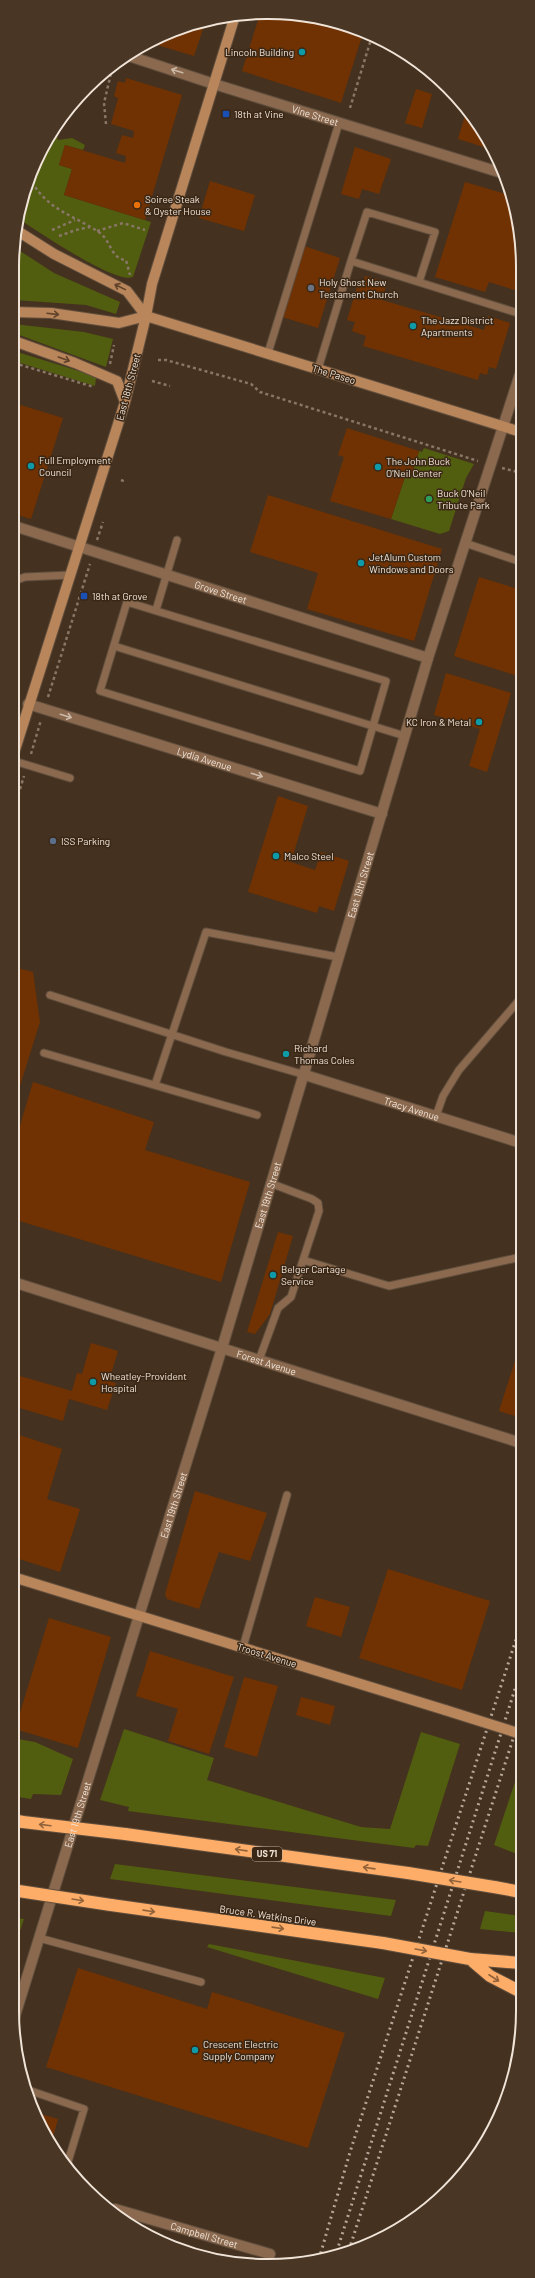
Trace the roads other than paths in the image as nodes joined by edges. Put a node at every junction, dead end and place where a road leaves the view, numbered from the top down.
1 (233, 21) edge
2 (134, 58) edge
3 (214, 84) junction
4 (339, 122) junction
5 (497, 171) edge
6 (21, 233) edge
7 (351, 261) junction
8 (419, 282) junction
9 (19, 312) edge
10 (516, 312) edge
11 (146, 316) junction
12 (19, 343) edge
13 (268, 353) junction
14 (318, 369) junction
15 (516, 387) edge
16 (126, 402) junction
17 (503, 427) junction
18 (516, 431) edge
19 (19, 528) edge
20 (177, 540) dead end
21 (466, 543) junction
22 (80, 547) junction
23 (516, 560) edge
24 (71, 574) junction
25 (167, 575) junction
26 (19, 579) edge
27 (156, 610) junction
28 (114, 646) junction
29 (428, 658) junction
30 (28, 704) junction
31 (373, 726) junction
32 (19, 736) edge
33 (405, 736) junction
34 (19, 763) edge
35 (70, 778) dead end
36 (382, 814) junction
37 (338, 957) junction
38 (50, 995) dead end
39 (516, 1004) edge
40 (172, 1033) junction
41 (44, 1052) dead end
42 (302, 1074) junction
43 (155, 1085) junction
44 (257, 1115) dead end
45 (436, 1116) junction
46 (516, 1141) edge
47 (270, 1183) junction
48 (516, 1258) edge
49 (303, 1260) junction
50 (19, 1284) edge
51 (222, 1348) junction
52 (259, 1360) junction
53 (516, 1441) edge
54 (287, 1495) dead end
55 (19, 1580) edge
56 (139, 1616) junction
57 (243, 1648) junction
58 (516, 1732) edge
59 (19, 1821) edge
60 (19, 1891) edge
61 (516, 1891) edge
62 (39, 1938) junction
63 (470, 1959) junction
64 (516, 1963) edge
65 (200, 1982) dead end
66 (516, 1989) edge
67 (19, 2003) edge
68 (33, 2092) edge
69 (69, 2160) edge
70 (119, 2210) edge
71 (270, 2254) dead end

1 - 3 main road, East 18th Street
3 -> 2 street, Vine Street
3 - 4 street, Vine Street
3 - 11 main road, East 18th Street
4 - 5 street, Vine Street
4 - 13 lane
11 -> 6 main road
7 - 8 lane
7 - 8 lane
7 - 14 lane
8 - 10 lane
9 -> 11 main road
11 - 13 main road, The Paseo
11 - 16 main road, East 18th Street
12 -> 16 main road
13 - 14 main road, The Paseo
14 - 17 main road, The Paseo
15 - 17 street, East 19th Street
16 - 22 main road, East 18th Street
17 - 18 main road, The Paseo
17 - 21 street, East 19th Street
19 - 22 street, Grove Street
20 - 25 lane
21 - 23 lane
21 - 29 street, East 19th Street
22 - 24 main road, East 18th Street
22 - 25 street, Grove Street
24 - 26 lane
24 - 30 main road, East 18th Street
25 - 27 lane
25 - 29 street, Grove Street
27 - 28 lane
27 - 31 lane
28 - 31 lane
28 - 31 lane
29 - 33 street, East 19th Street
30 - 32 main road, East 18th Street
30 -> 36 street, Lydia Avenue
31 - 33 lane
33 - 36 street, East 19th Street
34 - 35 lane
36 - 37 street, East 19th Street
37 - 40 lane
37 - 42 street, East 19th Street
38 - 40 lane
39 - 45 lane
40 - 42 lane
40 - 43 lane
41 - 43 lane
42 - 45 street, Tracy Avenue
42 - 47 street, East 19th Street
43 - 44 lane
45 - 46 street, Tracy Avenue
47 - 49 lane
47 - 51 street, East 19th Street
48 - 49 lane
49 - 52 lane
50 - 51 street, Forest Avenue
51 - 52 street, Forest Avenue
51 - 56 street, East 19th Street
52 - 53 street, Forest Avenue
54 - 57 lane
55 - 56 main road, Troost Avenue
56 - 57 main road, Troost Avenue
56 - 62 street, East 19th Street
57 - 58 main road, Troost Avenue, bridge
61 -> 59 highway, US 71, bridge
60 -> 63 highway, Bruce R. Watkins Drive, bridge
62 - 65 lane
62 - 67 street, East 19th Street
63 - 64 highway, Bruce R. Watkins Drive
63 -> 66 highway
68 - 69 lane
70 - 71 street, Campbell Street

